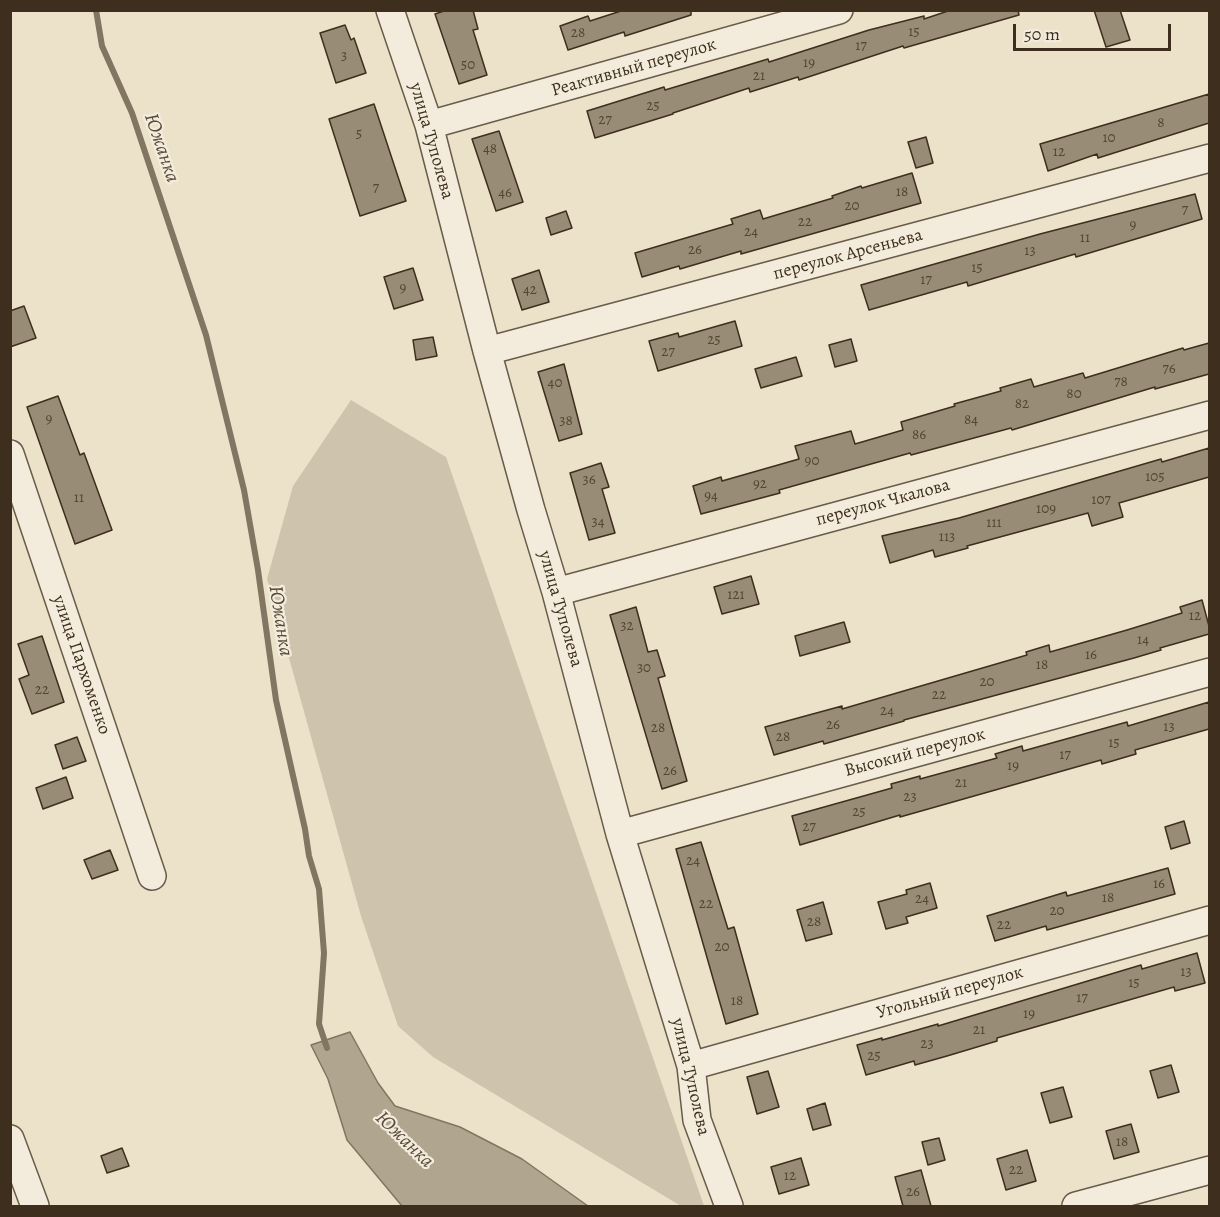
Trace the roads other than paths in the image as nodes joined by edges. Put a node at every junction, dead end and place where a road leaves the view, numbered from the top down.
1 (390, 10) edge
2 (839, 10) edge
3 (429, 125) junction
4 (1209, 158) edge
5 (487, 351) junction
6 (1209, 414) edge
7 (10, 454) edge
8 (556, 592) junction
9 (1209, 672) edge
10 (620, 834) junction
11 (152, 876) dead end
12 (1209, 920) edge
13 (691, 1066) junction
14 (10, 1139) edge
15 (1209, 1170) edge
16 (35, 1206) edge
17 (729, 1206) edge
18 (1076, 1206) edge

1 - 3 street, улица Туполева
2 - 3 street, Реактивный переулок
3 - 5 street, улица Туполева
4 - 5 street, переулок Арсеньева
5 - 8 street, улица Туполева
6 - 8 street, переулок Чкалова
7 - 11 street, улица Пархоменко
8 - 10 street, улица Туполева
9 - 10 street, Высокий переулок
10 - 13 street, улица Туполева
12 - 13 street, Угольный переулок
13 - 17 street, улица Туполева
14 - 16 street
15 - 18 street

